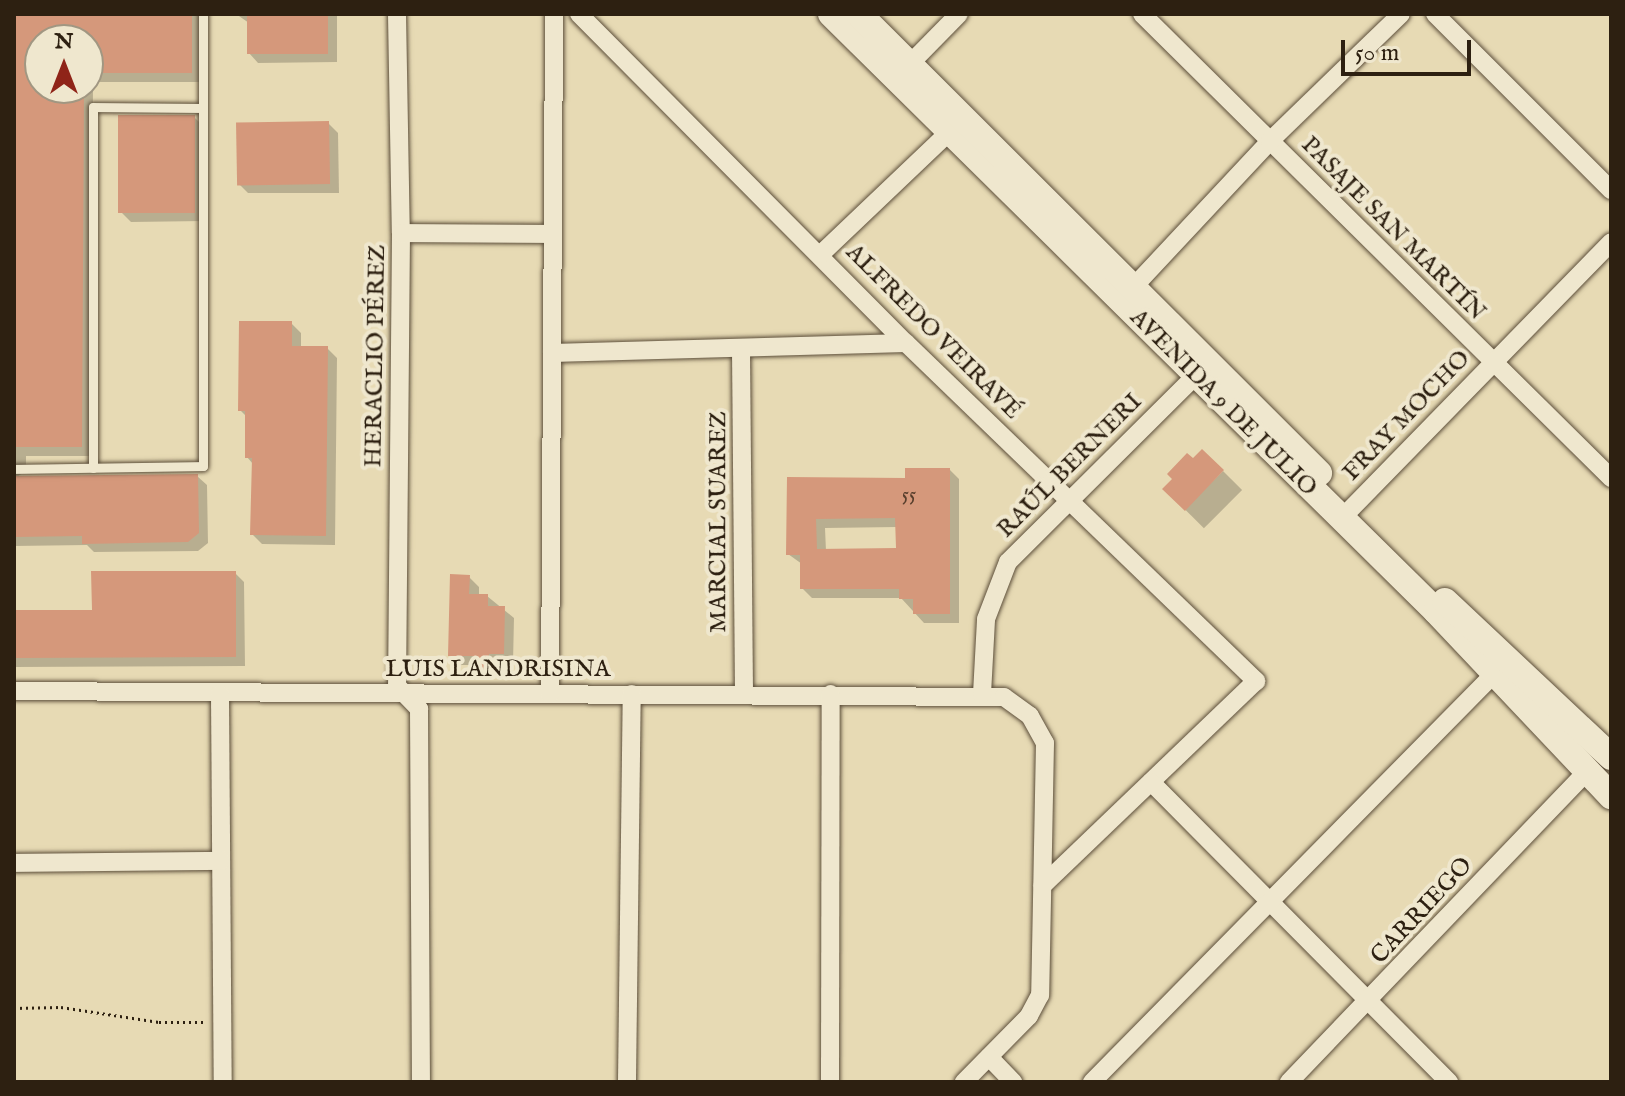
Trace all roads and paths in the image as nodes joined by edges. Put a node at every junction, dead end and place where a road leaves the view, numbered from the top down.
1 (203, 14) edge
2 (397, 14) edge
3 (554, 14) edge
4 (579, 14) edge
5 (831, 14) edge
6 (859, 14) edge
7 (959, 14) edge
8 (1142, 14) edge
9 (1401, 14) edge
10 (1435, 14) edge
11 (902, 72) junction
12 (200, 108) junction
13 (949, 132) junction
14 (1270, 141) junction
15 (1611, 190) edge
16 (401, 233) junction
17 (550, 234) junction
18 (1611, 242) edge
19 (821, 254) junction
20 (1127, 295) junction
21 (906, 343) junction
22 (741, 350) junction
23 (552, 353) junction
24 (1492, 362) junction
25 (1195, 376) junction
26 (93, 468) junction
27 (14, 469) edge
28 (1611, 478) edge
29 (1070, 500) junction
30 (1346, 514) junction
31 (1493, 675) junction
32 (14, 691) edge
33 (220, 694) junction
34 (406, 694) junction
35 (550, 694) junction
36 (632, 694) junction
37 (744, 694) junction
38 (831, 694) junction
39 (982, 694) junction
40 (1611, 757) edge
41 (1151, 782) junction
42 (1602, 788) edge
43 (221, 861) junction
44 (14, 863) edge
45 (1042, 886) junction
46 (1270, 901) junction
47 (1371, 1001) junction
48 (14, 1008) edge
49 (221, 1022) junction
50 (989, 1057) junction
51 (223, 1082) edge
52 (421, 1082) edge
53 (627, 1082) edge
54 (830, 1082) edge
55 (964, 1082) edge
56 (1013, 1082) edge
57 (1092, 1082) edge
58 (1289, 1082) edge
59 (1449, 1082) edge

1 - 12 lane
2 - 16 street, HERACLIO PÉREZ
3 - 17 street
4 - 19 street, ALFREDO VEIRAVÉ
5 - 11 main road, AVENIDA 9 DE JULIO
6 - 11 main road, AVENIDA 9 DE JULIO
7 - 11 street
8 - 14 street, PASAJE SAN MARTÍN
9 - 14 street
10 - 15 street
11 - 13 main road, AVENIDA 9 DE JULIO
11 - 20 main road, AVENIDA 9 DE JULIO
12 - 26 lane
12 - 26 lane
13 - 19 street
13 - 20 main road, AVENIDA 9 DE JULIO
14 - 20 street
14 - 24 street, PASAJE SAN MARTÍN
16 - 17 street
16 - 34 street, HERACLIO PÉREZ
17 - 23 street
18 - 24 street, FRAY MOCHO
19 - 21 street, ALFREDO VEIRAVÉ
20 - 25 main road, AVENIDA 9 DE JULIO
20 - 30 main road, AVENIDA 9 DE JULIO
21 - 22 street
21 - 29 street, ALFREDO VEIRAVÉ
22 - 23 street
22 - 37 street, MARCIAL SUAREZ
23 - 35 street
24 - 28 street, PASAJE SAN MARTÍN
24 - 30 street, FRAY MOCHO
25 - 29 street, RAÚL BERNERI
25 - 30 main road, AVENIDA 9 DE JULIO
26 - 27 lane
29 - 39 street, RAÚL BERNERI
29 - 41 street, ALFREDO VEIRAVÉ
30 - 31 main road, AVENIDA 9 DE JULIO
30 - 40 main road, AVENIDA 9 DE JULIO
31 - 42 main road, AVENIDA 9 DE JULIO
31 - 46 street
32 - 33 street, LUIS LANDRISINA
33 - 34 street, LUIS LANDRISINA
33 - 43 street
34 - 35 street, LUIS LANDRISINA
34 - 52 street, HERACLIO PÉREZ
35 - 36 street, LUIS LANDRISINA
36 - 37 street, LUIS LANDRISINA
36 - 53 street
37 - 38 street, LUIS LANDRISINA
38 - 39 street, LUIS LANDRISINA
38 - 54 street
39 - 45 street
41 - 45 street
41 - 46 street
42 - 47 street, CARRIEGO
43 - 44 street
43 - 49 street
45 - 50 street
46 - 47 street
46 - 57 street
47 - 58 street, CARRIEGO
47 - 59 street
48 - 49 path
49 - 51 street
50 - 55 street
50 - 56 street

